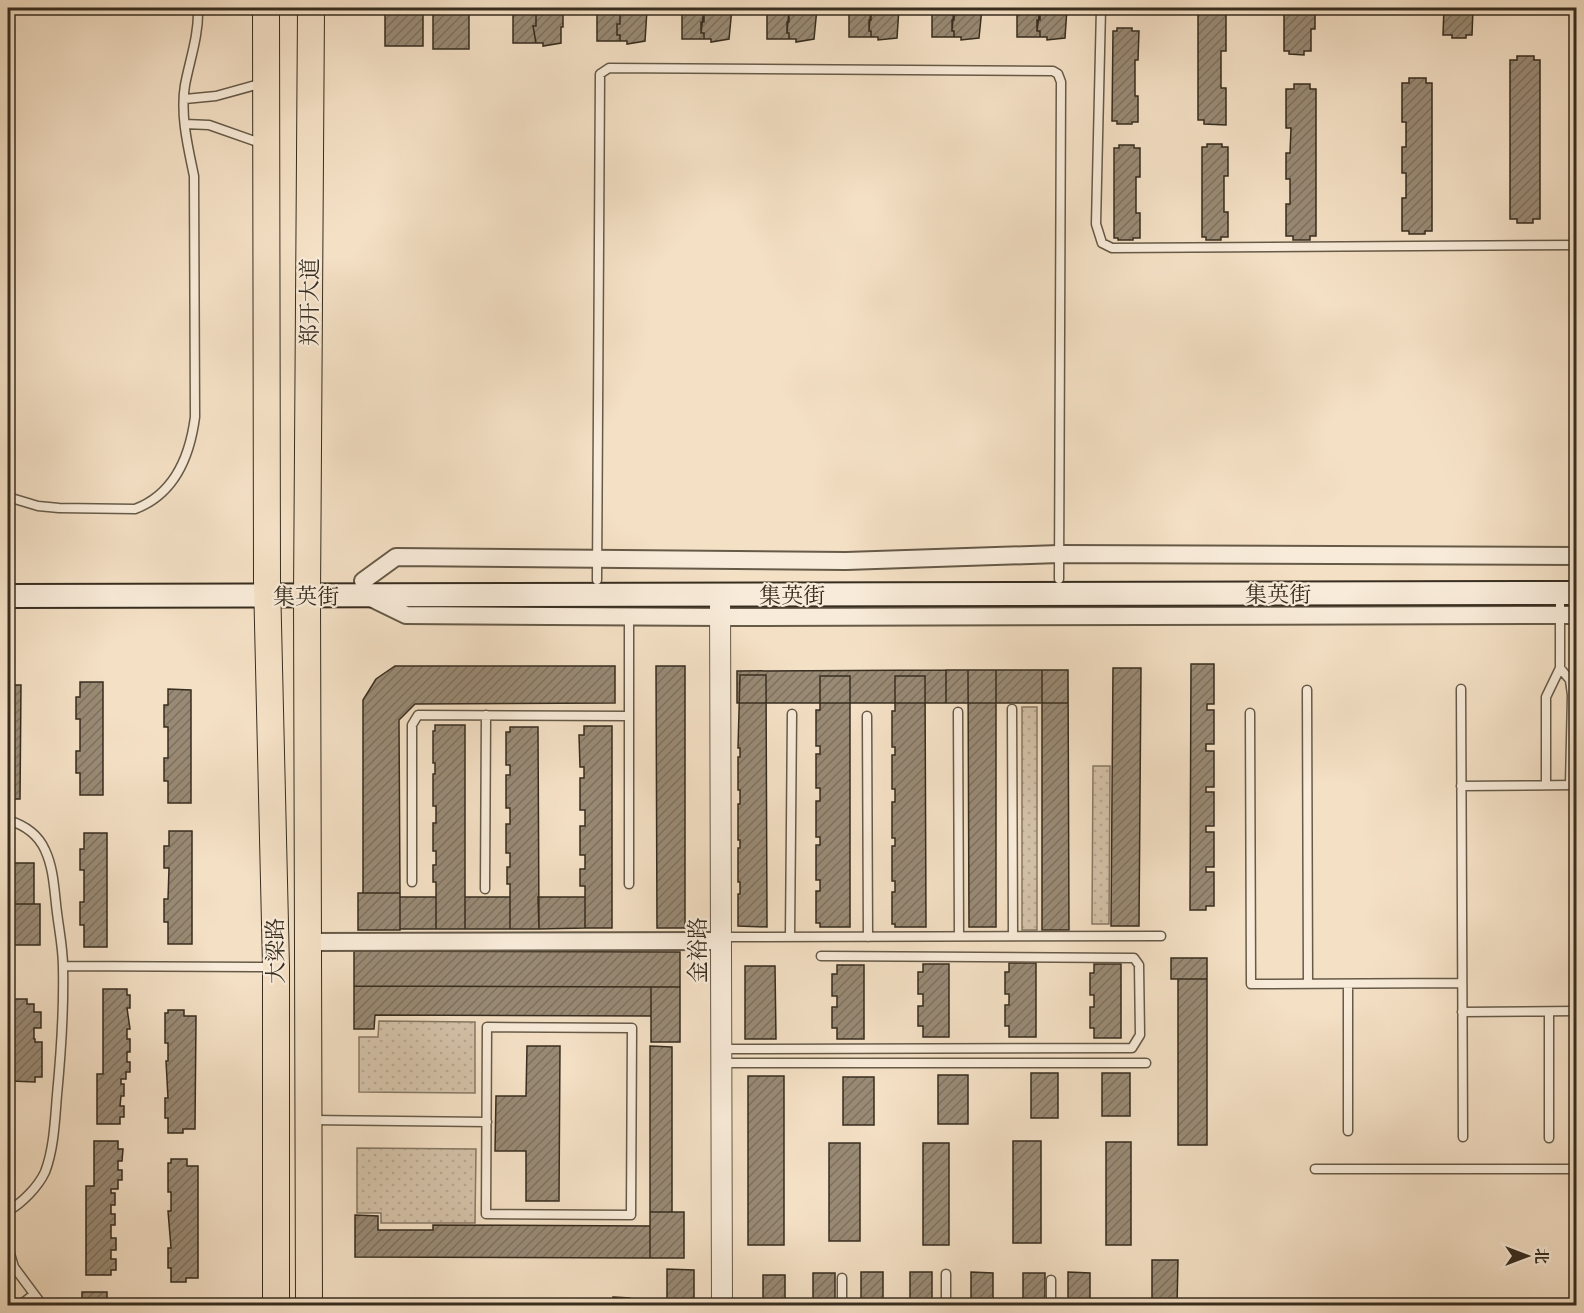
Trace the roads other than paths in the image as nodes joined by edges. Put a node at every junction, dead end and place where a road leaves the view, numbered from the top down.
1 (198, 8) edge
2 (266, 8) edge
3 (311, 8) edge
4 (1101, 8) edge
5 (266, 82) junction
6 (185, 99) junction
7 (186, 124) junction
8 (265, 145) junction
9 (1576, 245) edge
10 (8, 497) edge
11 (1059, 554) junction
12 (1576, 556) edge
13 (597, 570) junction
14 (1576, 578) edge
15 (1059, 579) junction
16 (8, 581) edge
17 (267, 588) junction
18 (307, 588) junction
19 (365, 588) junction
20 (8, 596) edge
21 (1568, 604) edge
22 (720, 606) junction
23 (629, 616) junction
24 (1560, 668) junction
25 (1461, 689) dead end
26 (1307, 690) dead end
27 (1012, 709) dead end
28 (958, 712) dead end
29 (1250, 713) dead end
30 (792, 714) dead end
31 (486, 715) junction
32 (629, 716) junction
33 (867, 716) dead end
34 (1546, 785) junction
35 (1573, 785) edge
36 (1461, 786) junction
37 (8, 820) edge
38 (412, 882) dead end
39 (630, 884) dead end
40 (485, 889) dead end
41 (959, 936) junction
42 (1013, 936) junction
43 (1161, 936) dead end
44 (790, 937) junction
45 (868, 937) junction
46 (721, 939) junction
47 (308, 942) junction
48 (821, 956) dead end
49 (63, 966) junction
50 (276, 967) junction
51 (1462, 983) junction
52 (1308, 984) junction
53 (1348, 984) junction
54 (1576, 1011) edge
55 (1462, 1012) junction
56 (1549, 1012) junction
57 (721, 1056) junction
58 (1146, 1063) dead end
59 (309, 1120) junction
60 (487, 1122) junction
61 (1348, 1131) dead end
62 (1462, 1137) dead end
63 (1549, 1138) dead end
64 (1315, 1169) dead end
65 (1576, 1169) edge
66 (8, 1211) edge
67 (8, 1247) edge
68 (946, 1274) dead end
69 (842, 1278) dead end
70 (1051, 1280) dead end
71 (34, 1294) junction
72 (311, 1304) edge
73 (19, 1305) edge
74 (43, 1305) edge
75 (276, 1305) edge
76 (722, 1305) edge
77 (842, 1305) edge
78 (946, 1305) edge
79 (1051, 1305) edge

1 - 6 lane
2 - 5 main road, 郑开大道
3 - 18 main road, 郑开大道
4 - 9 lane
5 - 6 lane
5 - 8 main road, 郑开大道
6 - 7 lane
7 - 8 lane
7 - 10 lane
8 - 17 main road, 郑开大道
11 - 12 street
11 - 13 street
11 - 13 lane
11 - 15 lane
13 - 15 main road, 集英街
13 - 19 main road, 集英街
14 - 15 main road, 集英街
16 - 17 main road, 集英街
17 - 18 main road, 集英街
17 - 20 main road, 集英街
17 - 50 main road, 大梁路
18 - 19 main road, 集英街
18 - 47 main road, 大梁路
19 - 22 main road, 集英街
19 - 23 street
21 - 22 main road, 集英街
21 - 24 lane
22 - 23 street
22 - 46 street, 金裕路
23 - 32 lane
24 - 34 lane
24 - 35 lane
25 - 36 lane
26 - 52 lane
27 - 42 lane
28 - 41 lane
29 - 52 lane
30 - 44 lane
31 - 32 lane
31 - 38 lane
31 - 40 lane
32 - 39 lane
33 - 45 lane
34 - 35 lane
34 - 36 lane
36 - 51 lane
37 - 49 lane
41 - 42 lane
41 - 45 lane
42 - 43 lane
44 - 45 lane
44 - 46 lane
46 - 47 street
46 - 57 street, 金裕路
47 - 59 main road, 大梁路
48 - 57 lane
49 - 50 lane
49 - 66 lane
50 - 75 main road, 大梁路
51 - 53 lane
51 - 55 lane
52 - 53 lane
53 - 61 lane
54 - 56 lane
55 - 56 lane
55 - 62 lane
56 - 63 lane
57 - 58 lane
57 - 76 street, 金裕路
59 - 60 lane
59 - 72 main road, 大梁路
60 - 60 lane
64 - 65 lane
67 - 71 lane
68 - 78 lane
69 - 77 lane
70 - 79 lane
71 - 73 lane
71 - 74 lane

